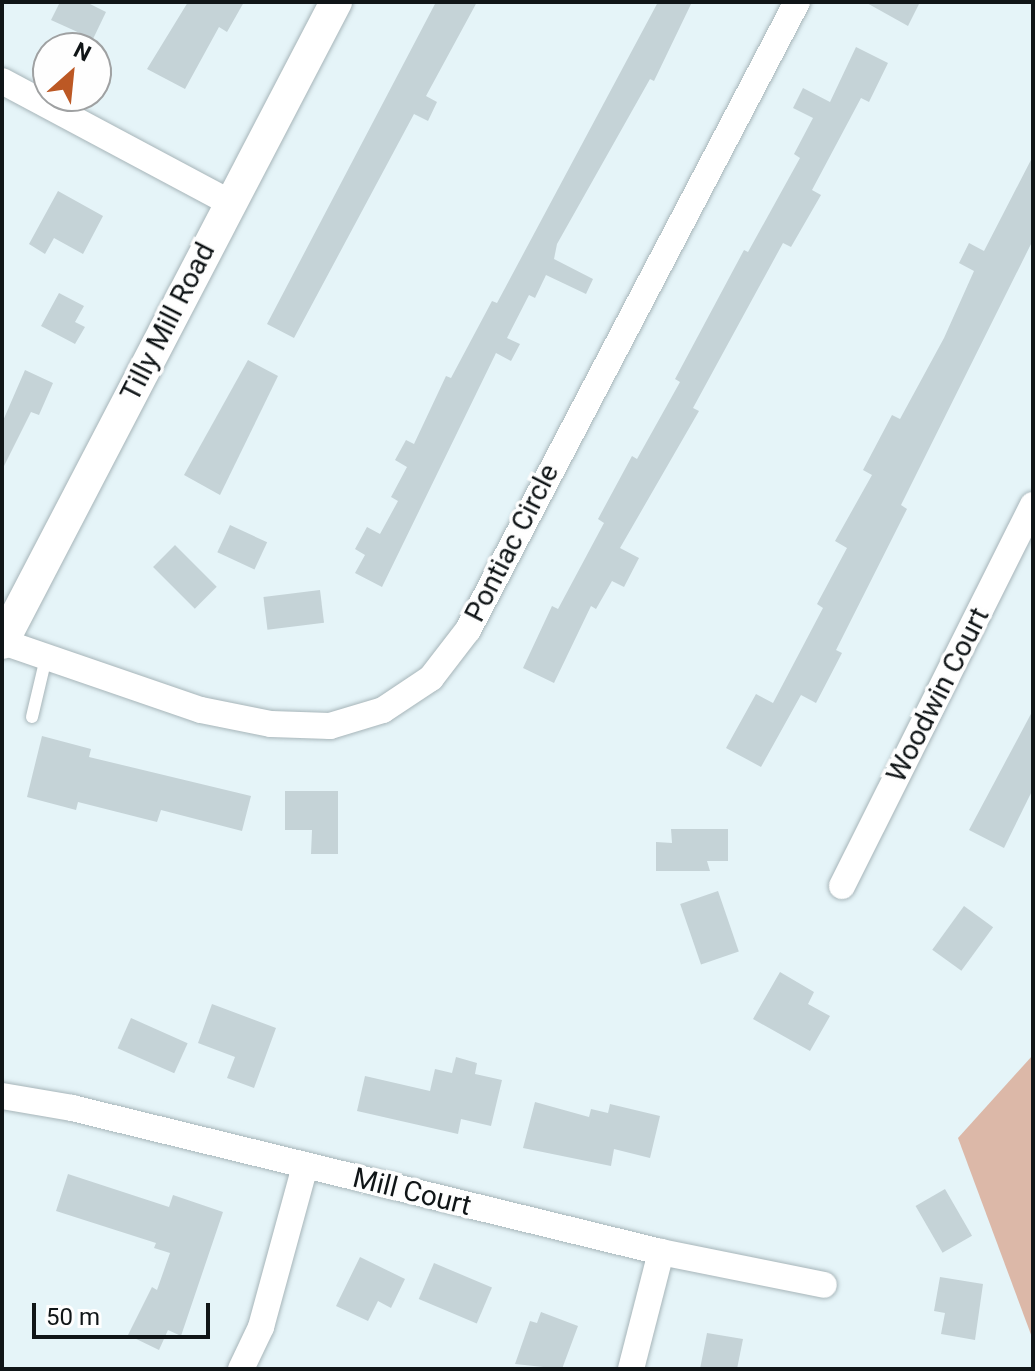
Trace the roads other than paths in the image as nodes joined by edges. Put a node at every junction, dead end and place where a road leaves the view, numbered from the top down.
1 (336, 2) edge
2 (797, 2) edge
3 (2, 81) edge
4 (229, 202) junction
5 (1033, 505) edge
6 (2, 642) edge
7 (46, 658) junction
8 (32, 717) dead end
9 (842, 886) dead end
10 (2, 1096) edge
11 (305, 1166) junction
12 (661, 1252) junction
13 (824, 1285) dead end
14 (241, 1369) edge
15 (631, 1369) edge

1 - 4 street, Tilly Mill Road
2 - 7 street, Pontiac Circle
3 - 4 street
4 - 6 street, Tilly Mill Road
5 - 9 street, Woodwin Court
6 - 7 street, Pontiac Circle
7 - 8 lane
10 - 11 street, Mill Court
11 - 12 street, Mill Court
11 - 14 street
12 - 13 street, Mill Court
12 - 15 street

